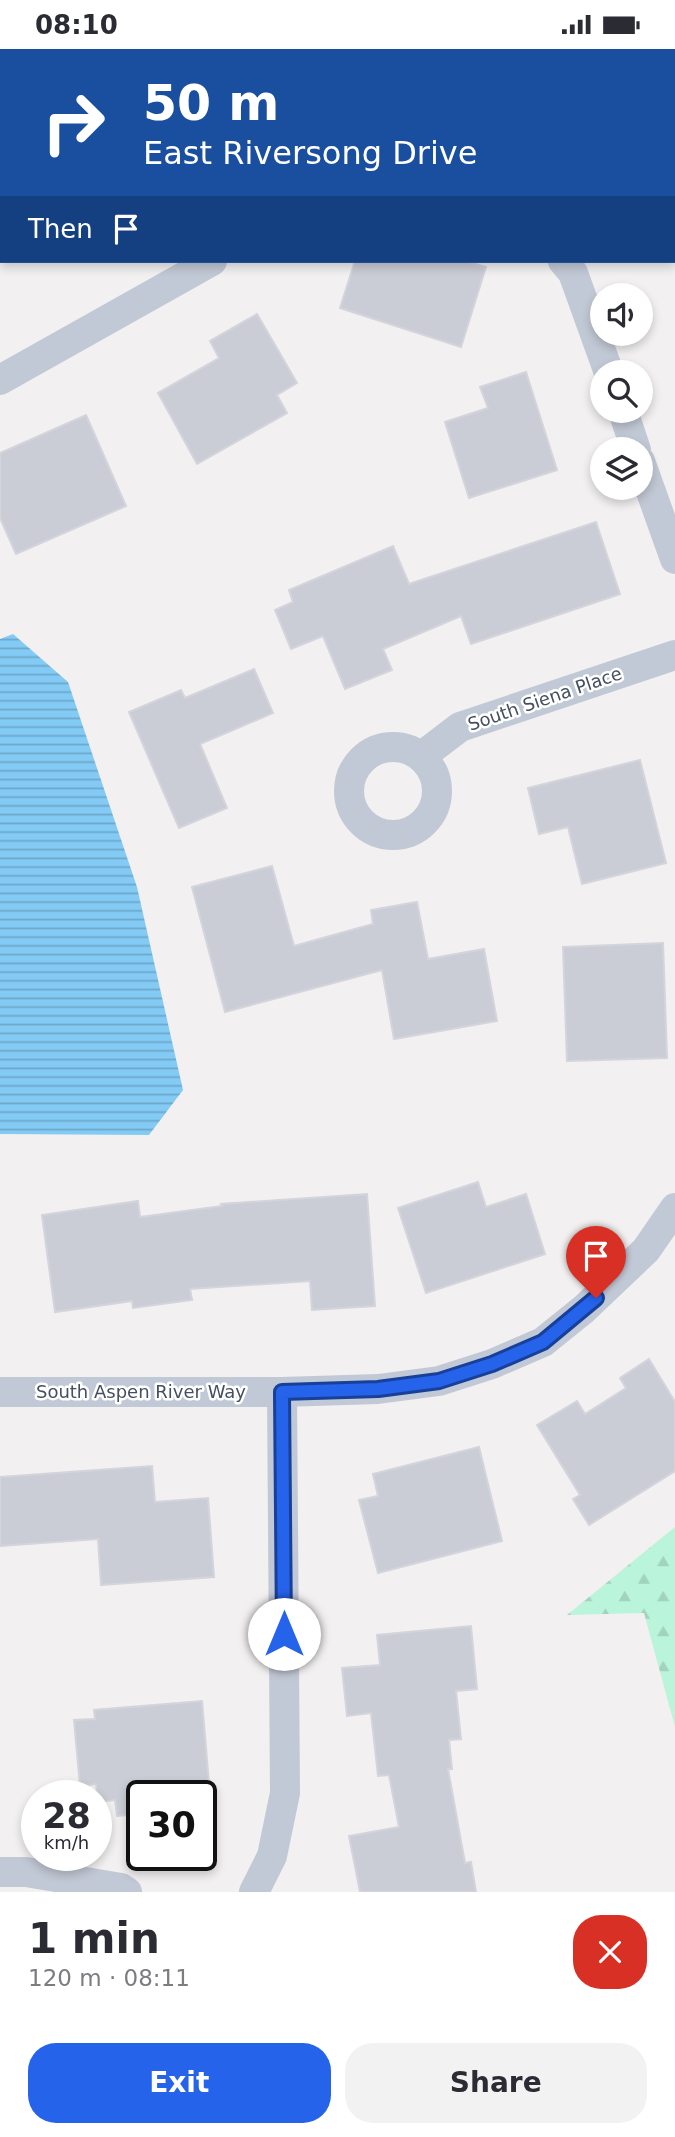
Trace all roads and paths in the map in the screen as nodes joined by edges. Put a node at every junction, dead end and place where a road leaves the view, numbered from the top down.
1 (208, 263) edge
2 (565, 263) edge
3 (604, 360) edge
4 (0, 380) edge
5 (653, 497) edge
6 (675, 559) edge
7 (675, 655) edge
8 (422, 756) dead end
9 (675, 1208) edge
10 (0, 1392) edge
11 (282, 1392) junction
12 (0, 1872) edge
13 (128, 1892) edge
14 (254, 1892) edge

1 - 4 street
2 - 3 street
5 - 6 street
7 - 8 street, South Siena Place
9 - 11 street, South Aspen River Way
10 - 11 street, South Aspen River Way
11 - 14 street
12 - 13 street

